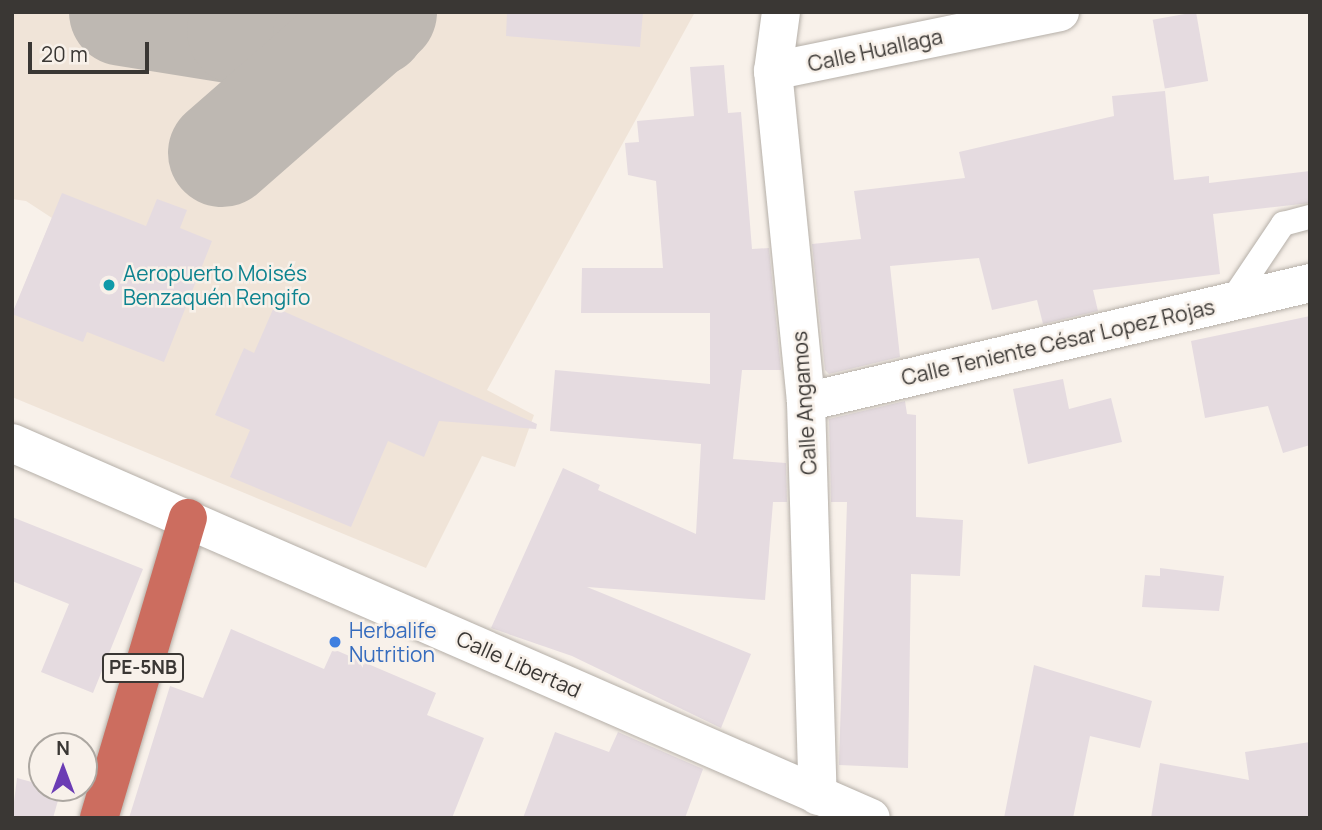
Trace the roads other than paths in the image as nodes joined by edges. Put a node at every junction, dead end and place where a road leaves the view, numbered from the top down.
1 (781, 12) edge
2 (1060, 12) edge
3 (773, 71) junction
4 (1310, 217) edge
5 (1310, 283) edge
6 (1232, 300) junction
7 (806, 402) junction
8 (12, 443) edge
9 (188, 518) junction
10 (818, 796) junction
11 (99, 818) edge
12 (871, 818) edge

1 - 3 street, Calle Angamos
2 - 3 street, Calle Huallaga
3 - 7 street, Calle Angamos
4 - 6 lane
5 - 6 street, Calle Teniente César Lopez Rojas
6 - 7 street, Calle Teniente César Lopez Rojas
7 - 10 street, Calle Angamos
8 - 9 street, Calle Libertad
9 - 10 street, Calle Libertad
9 - 11 highway, PE-5NB
10 - 12 street, Calle Libertad

